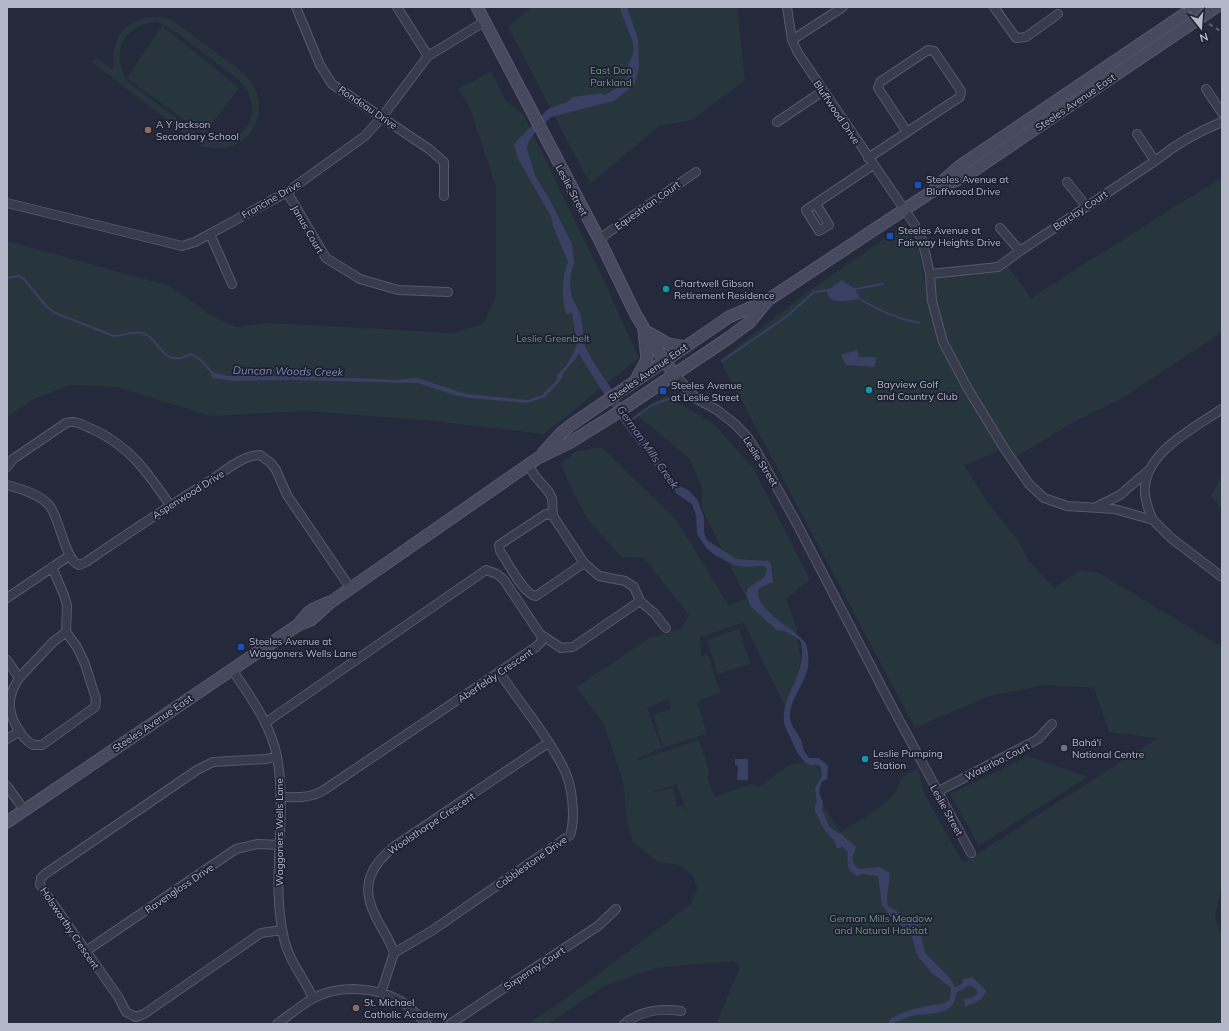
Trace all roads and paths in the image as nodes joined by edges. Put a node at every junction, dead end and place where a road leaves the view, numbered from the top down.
1 (296, 7) edge
2 (397, 7) edge
3 (477, 7) edge
4 (787, 7) edge
5 (843, 7) edge
6 (994, 7) edge
7 (1195, 7) edge
8 (1216, 7) edge
9 (1058, 14) dead end
10 (484, 22) junction
11 (792, 40) junction
12 (428, 56) junction
13 (1206, 89) dead end
14 (823, 91) junction
15 (1222, 113) edge
16 (382, 117) junction
17 (777, 122) dead end
18 (1222, 122) edge
19 (907, 132) junction
20 (1137, 134) dead end
21 (868, 158) junction
22 (1155, 161) junction
23 (873, 165) junction
24 (696, 172) dead end
25 (1067, 182) dead end
26 (287, 192) junction
27 (932, 192) junction
28 (444, 196) dead end
29 (7, 203) edge
30 (816, 204) dead end
31 (1086, 206) junction
32 (904, 211) junction
33 (1000, 228) dead end
34 (210, 234) junction
35 (599, 239) junction
36 (1020, 251) junction
37 (930, 274) junction
38 (232, 284) dead end
39 (448, 292) dead end
40 (768, 300) junction
41 (644, 329) junction
42 (685, 347) junction
43 (665, 361) junction
44 (674, 374) junction
45 (635, 381) junction
46 (1222, 409) edge
47 (538, 458) junction
48 (528, 465) junction
49 (7, 467) edge
50 (1151, 468) junction
51 (7, 485) edge
52 (170, 505) junction
53 (1094, 508) junction
54 (553, 516) junction
55 (1153, 520) junction
56 (69, 556) junction
57 (584, 563) junction
58 (52, 567) junction
59 (1222, 577) edge
60 (350, 589) junction
61 (7, 598) edge
62 (640, 601) junction
63 (666, 628) dead end
64 (66, 632) junction
65 (540, 634) junction
66 (7, 660) edge
67 (232, 669) junction
68 (499, 672) junction
69 (19, 678) junction
70 (265, 723) junction
71 (1052, 724) dead end
72 (20, 731) junction
73 (7, 739) edge
74 (548, 743) junction
75 (277, 756) junction
76 (7, 786) edge
77 (937, 792) junction
78 (280, 797) junction
79 (24, 810) junction
80 (7, 822) edge
81 (279, 845) junction
82 (971, 853) dead end
83 (616, 909) dead end
84 (282, 930) junction
85 (86, 951) junction
86 (394, 953) junction
87 (381, 993) junction
88 (313, 998) junction
89 (681, 1011) dead end
90 (276, 1024) edge
91 (426, 1024) edge
92 (450, 1024) edge
93 (624, 1024) edge

1 - 16 street, Rondeau Drive
2 - 12 street
3 - 10 main road, Leslie Street
4 - 11 street, Bluffwood Drive
5 - 11 street
6 - 9 street
7 - 27 main road, Steeles Avenue East
8 - 27 main road, Steeles Avenue East
10 - 12 street, Francine Drive
10 - 35 main road, Leslie Street
11 - 14 street, Bluffwood Drive
12 - 16 street, Francine Drive
13 - 15 street
14 - 17 street
14 - 21 street, Bluffwood Drive
16 - 26 street, Francine Drive
16 - 28 street, Rondeau Drive
18 - 22 street, Barclay Court
19 - 19 street
19 - 21 street
20 - 22 street
21 - 23 street, Bluffwood Drive
22 - 31 street, Barclay Court
23 - 30 street
23 - 32 street, Bluffwood Drive
24 - 35 street, Equestrian Court
25 - 31 street
26 - 34 street, Francine Drive
26 - 39 street, Janus Court
27 - 32 main road, Steeles Avenue East
29 - 34 street, Francine Drive
31 - 36 street, Barclay Court
32 - 37 street, Bluffwood Drive
32 - 40 main road, Steeles Avenue East
33 - 36 street
34 - 38 street
35 - 41 main road, Leslie Street
36 - 37 street, Barclay Court
37 - 53 street, Bluffwood Drive
40 - 42 main road, Steeles Avenue East
40 - 44 main road, Steeles Avenue East
41 - 42 main road
41 - 43 main road, Leslie Street
41 - 45 main road
42 - 43 main road, Steeles Avenue East
43 - 44 main road, Leslie Street
43 - 45 main road, Steeles Avenue East
44 - 47 main road, Steeles Avenue East
44 - 77 street, Leslie Street
45 - 47 main road, Steeles Avenue East
46 - 50 street
47 - 48 main road, Steeles Avenue East
48 - 54 street
48 - 60 main road, Steeles Avenue East
49 - 52 street
50 - 53 street
50 - 55 street
51 - 56 street
52 - 56 street, Aspenwood Drive
52 - 60 street, Aspenwood Drive
53 - 55 street, Bluffwood Drive
54 - 57 street
54 - 57 street
55 - 59 street
56 - 58 street
57 - 62 street
58 - 61 street
58 - 64 street
60 - 67 main road, Steeles Avenue East
62 - 63 street
62 - 65 street
64 - 69 street
64 - 72 street
65 - 68 street, Aberfeldy Crescent
65 - 70 street
66 - 69 street
67 - 70 street, Waggoners Wells Lane
67 - 79 main road, Steeles Avenue East
68 - 74 street, Cobblestone Drive
68 - 78 street, Aberfeldy Crescent
69 - 72 street
70 - 75 street, Waggoners Wells Lane
71 - 77 street, Waterloo Court
72 - 73 street
74 - 86 street, Woolsthorpe Crescent
74 - 86 street, Cobblestone Drive
75 - 78 street, Waggoners Wells Lane
75 - 85 street, Holsworthy Crescent
76 - 79 street
77 - 82 street, Leslie Street
78 - 81 street, Waggoners Wells Lane
79 - 80 main road, Steeles Avenue East
81 - 84 street, Waggoners Wells Lane
81 - 85 street, Ravengloss Drive
83 - 92 street, Sixpenny Court
84 - 85 street, Holsworthy Crescent
84 - 88 street, Waggoners Wells Lane
86 - 87 street
87 - 88 street
87 - 91 street
88 - 90 street
89 - 93 street

